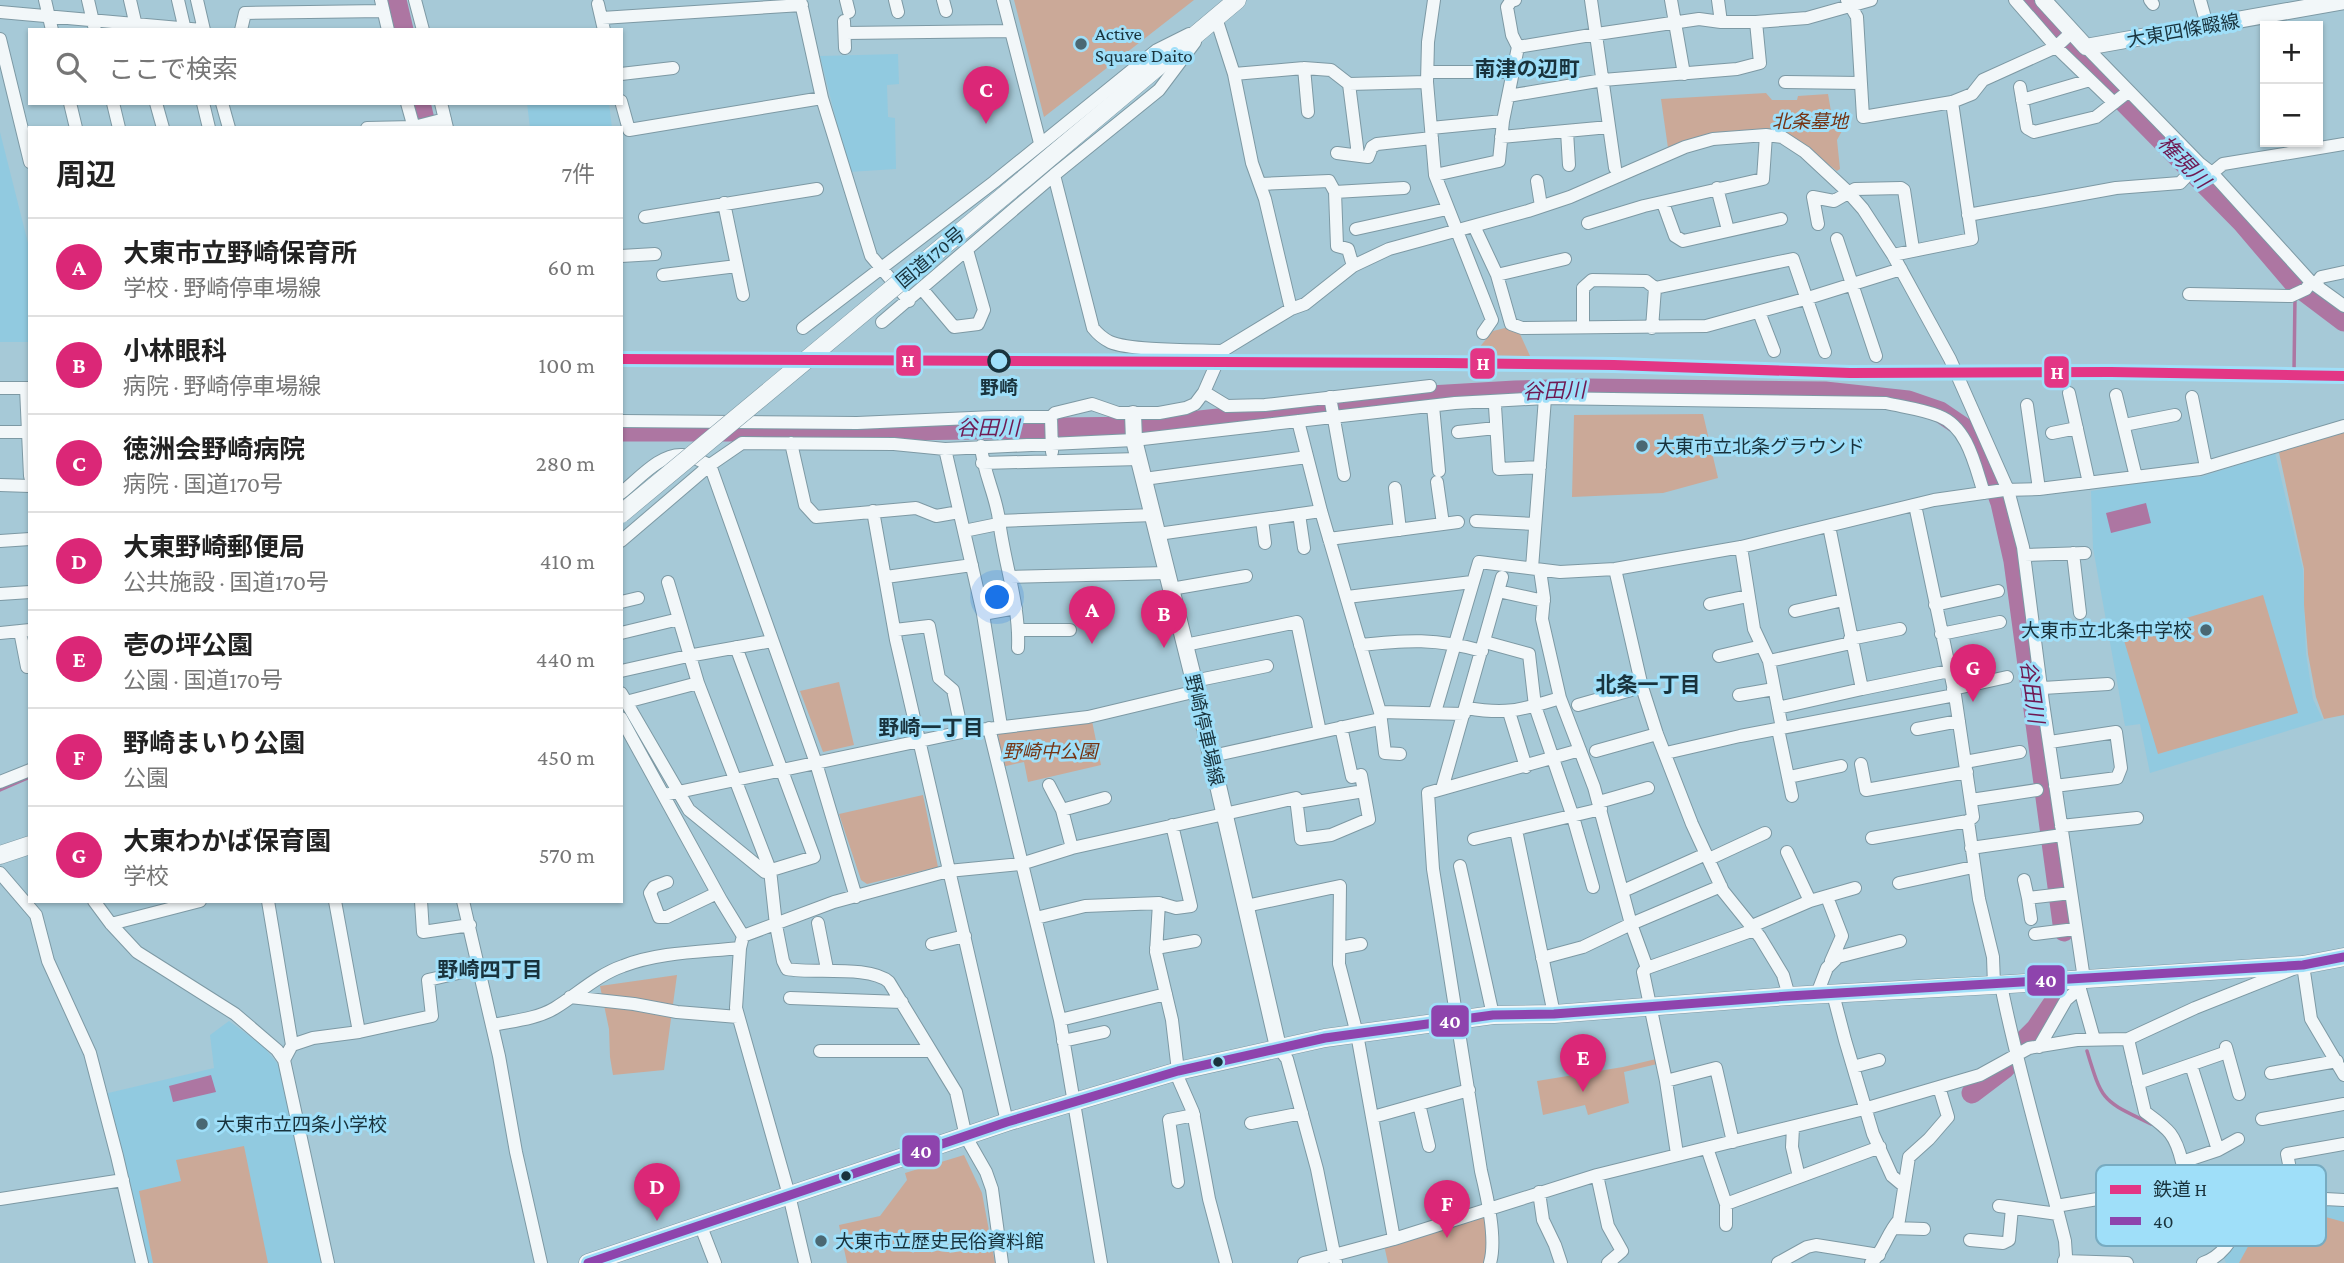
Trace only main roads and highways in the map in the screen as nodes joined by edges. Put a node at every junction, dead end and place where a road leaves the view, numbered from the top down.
1 (1237, 0) edge
2 (2043, 0) edge
3 (2344, 2) edge
4 (2270, 7) edge
5 (1134, 428) road end
6 (623, 512) edge
7 (28, 846) edge
8 (0, 855) edge
9 (2344, 957) edge
10 (1278, 1047) junction
11 (588, 1263) edge

1 - 6 highway, 国道170号, bridge
2 - 4 main road, 大東四條畷線
3 - 4 main road, 大東四條畷線
5 - 10 main road, 野崎停車場線
7 - 8 highway
9 - 10 highway
10 - 11 highway

